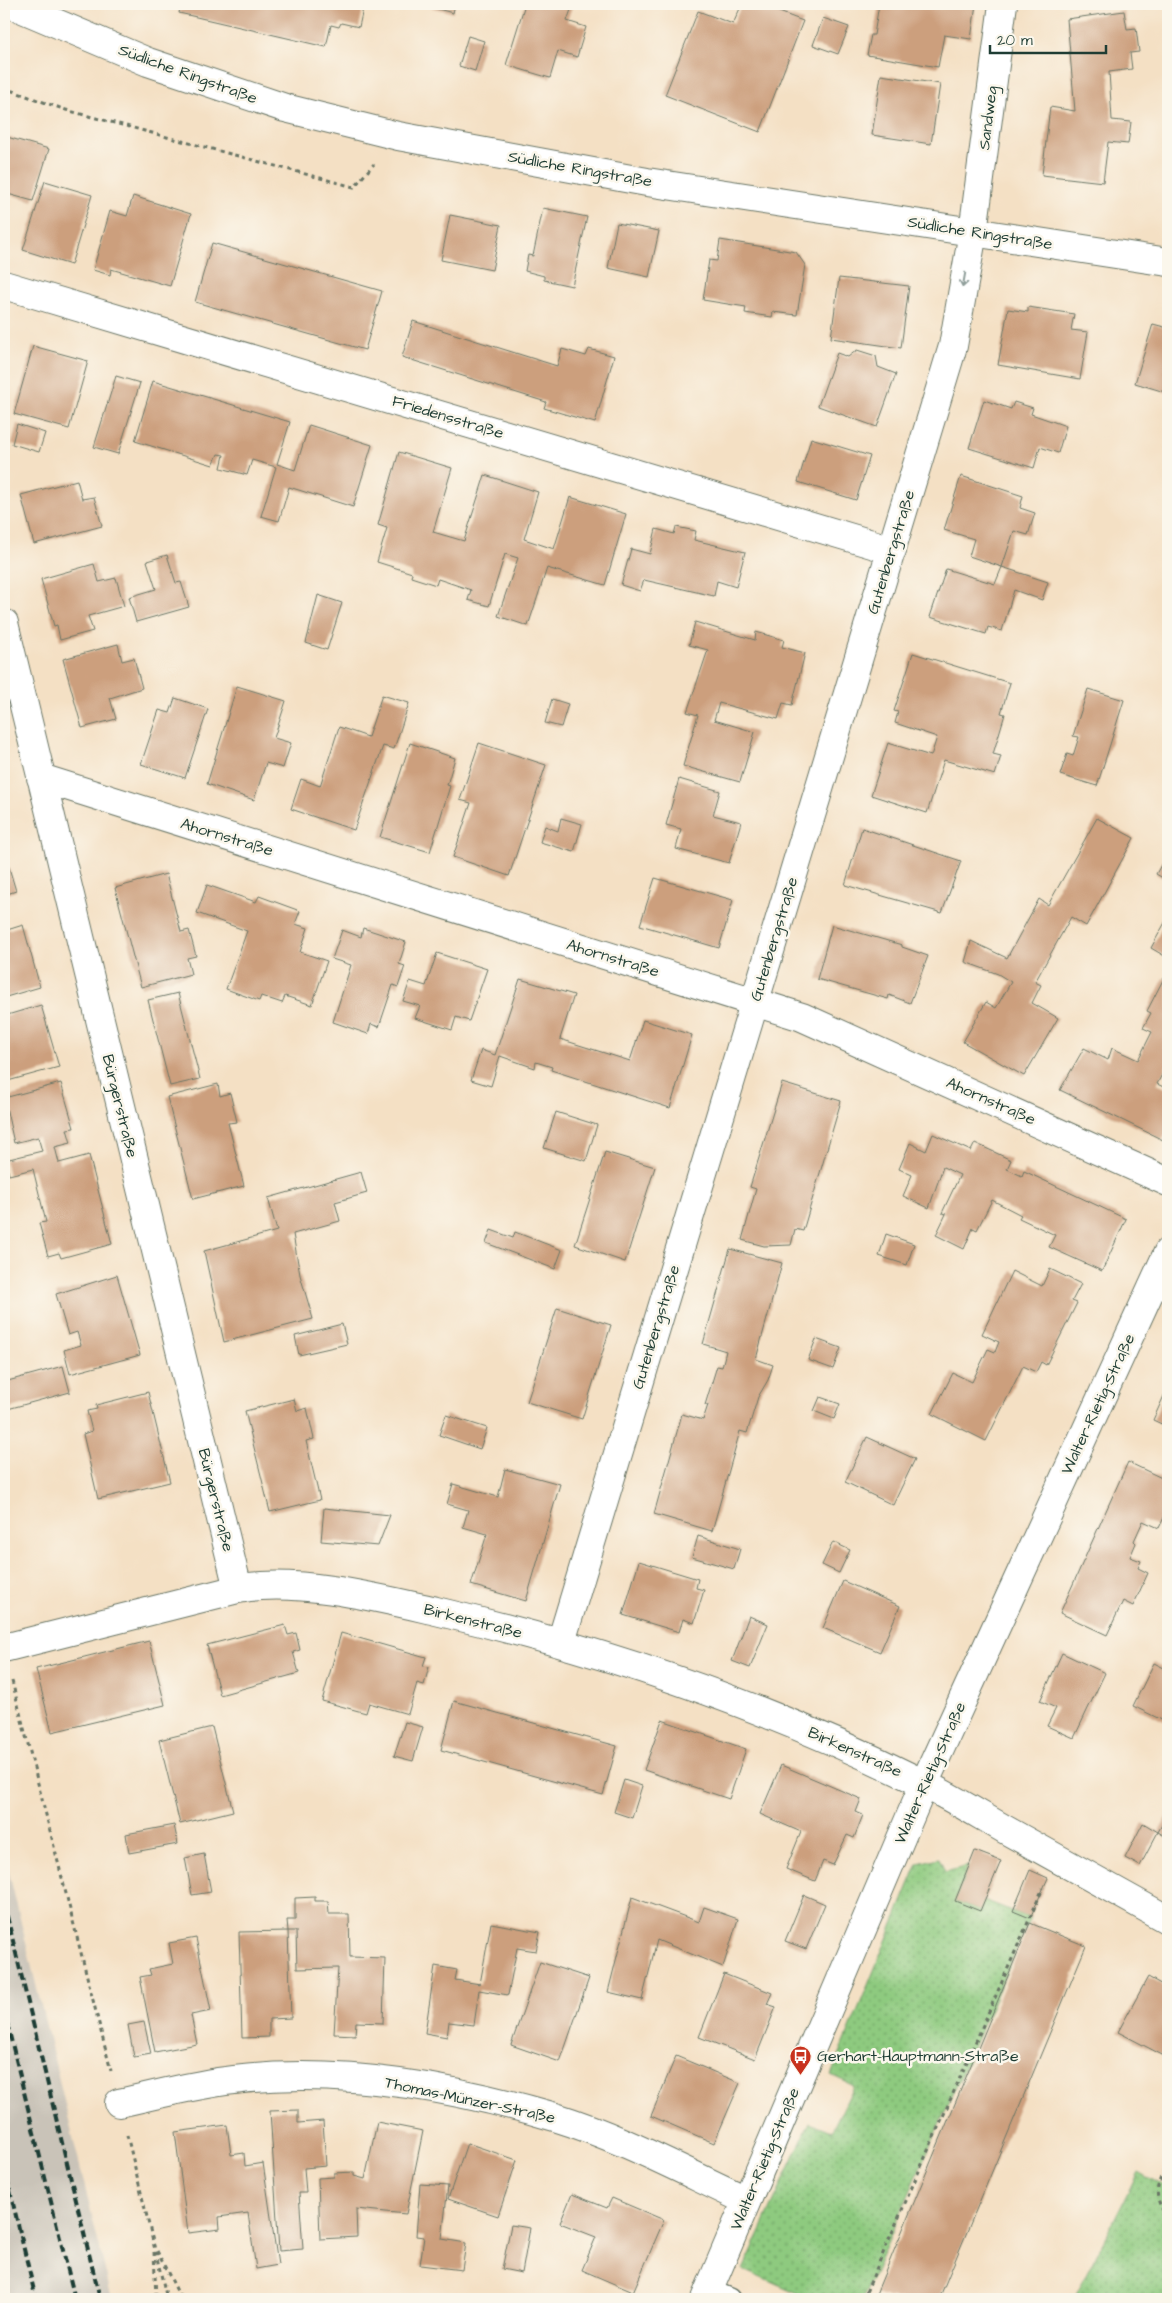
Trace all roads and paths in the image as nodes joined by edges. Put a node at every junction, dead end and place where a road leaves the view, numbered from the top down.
1 (11, 4) edge
2 (1002, 4) edge
3 (4, 88) edge
4 (398, 136) junction
5 (973, 232) junction
6 (1168, 262) edge
7 (4, 284) edge
8 (892, 550) junction
9 (4, 623) edge
10 (41, 778) junction
11 (755, 1002) junction
12 (1168, 1182) edge
13 (1168, 1252) edge
14 (238, 1589) junction
15 (560, 1642) junction
16 (4, 1648) edge
17 (924, 1784) junction
18 (1057, 1858) junction
19 (1168, 1920) edge
20 (119, 2103) junction
21 (1168, 2163) edge
22 (746, 2200) junction
23 (1168, 2217) edge
24 (154, 2244) junction
25 (715, 2296) edge
26 (156, 2299) edge
27 (167, 2299) edge
28 (181, 2299) edge
29 (863, 2299) edge

1 - 4 street, Südliche Ringstraße
2 - 5 street, Sandweg
3 - 4 path
4 - 5 street, Südliche Ringstraße
5 - 6 street, Südliche Ringstraße
5 -> 8 street, Gutenbergstraße
7 - 8 street, Friedensstraße
8 - 11 street, Gutenbergstraße
9 - 10 street, Bürgerstraße
10 - 11 street, Ahornstraße
10 - 14 street, Bürgerstraße
11 - 12 street, Ahornstraße
11 - 15 street, Gutenbergstraße
13 - 17 street, Walter-Rietig-Straße
14 - 15 street, Birkenstraße
14 - 16 street, Birkenstraße
15 - 17 street, Birkenstraße
16 - 20 path
17 - 18 street
17 - 22 street, Walter-Rietig-Straße
18 - 19 street
18 - 29 path
20 - 22 street, Thomas-Münzer-Straße
20 - 24 path
21 - 23 path
22 - 25 street, Walter-Rietig-Straße
24 - 26 path
24 - 27 path
24 - 28 path

